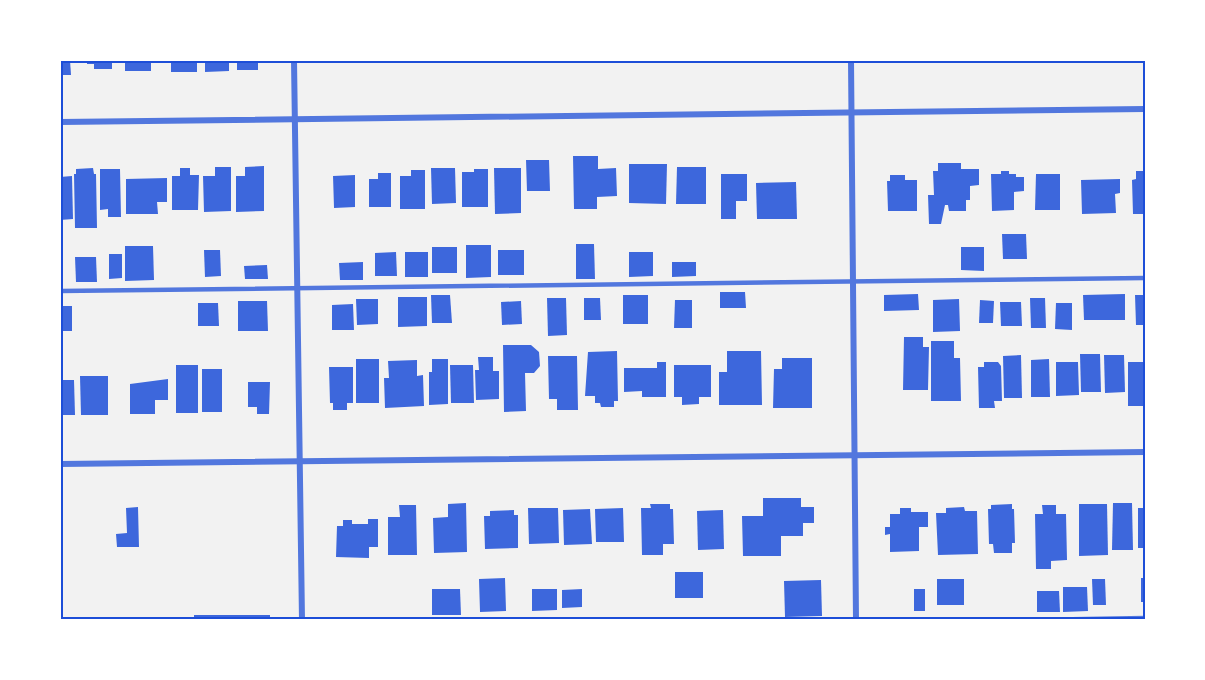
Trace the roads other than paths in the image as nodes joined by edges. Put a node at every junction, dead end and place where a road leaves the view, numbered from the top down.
1 (294, 60) edge
2 (850, 60) edge
3 (1145, 109) edge
4 (852, 114) junction
5 (296, 119) junction
6 (60, 122) edge
7 (1145, 278) edge
8 (854, 281) junction
9 (298, 288) junction
10 (60, 291) edge
11 (1145, 452) edge
12 (855, 454) junction
13 (301, 460) junction
14 (60, 464) edge
15 (1145, 618) edge
16 (302, 620) edge
17 (856, 620) edge
18 (1029, 620) edge

1 - 5 street
2 - 4 street
3 - 4 street
4 - 5 street
4 - 8 street
5 - 6 street
5 - 9 street
7 - 8 lane
8 - 9 lane
8 - 12 street
9 - 10 lane
9 - 13 street
11 - 12 street
12 - 13 street
12 - 17 street
13 - 14 street
13 - 16 street
15 - 18 lane

